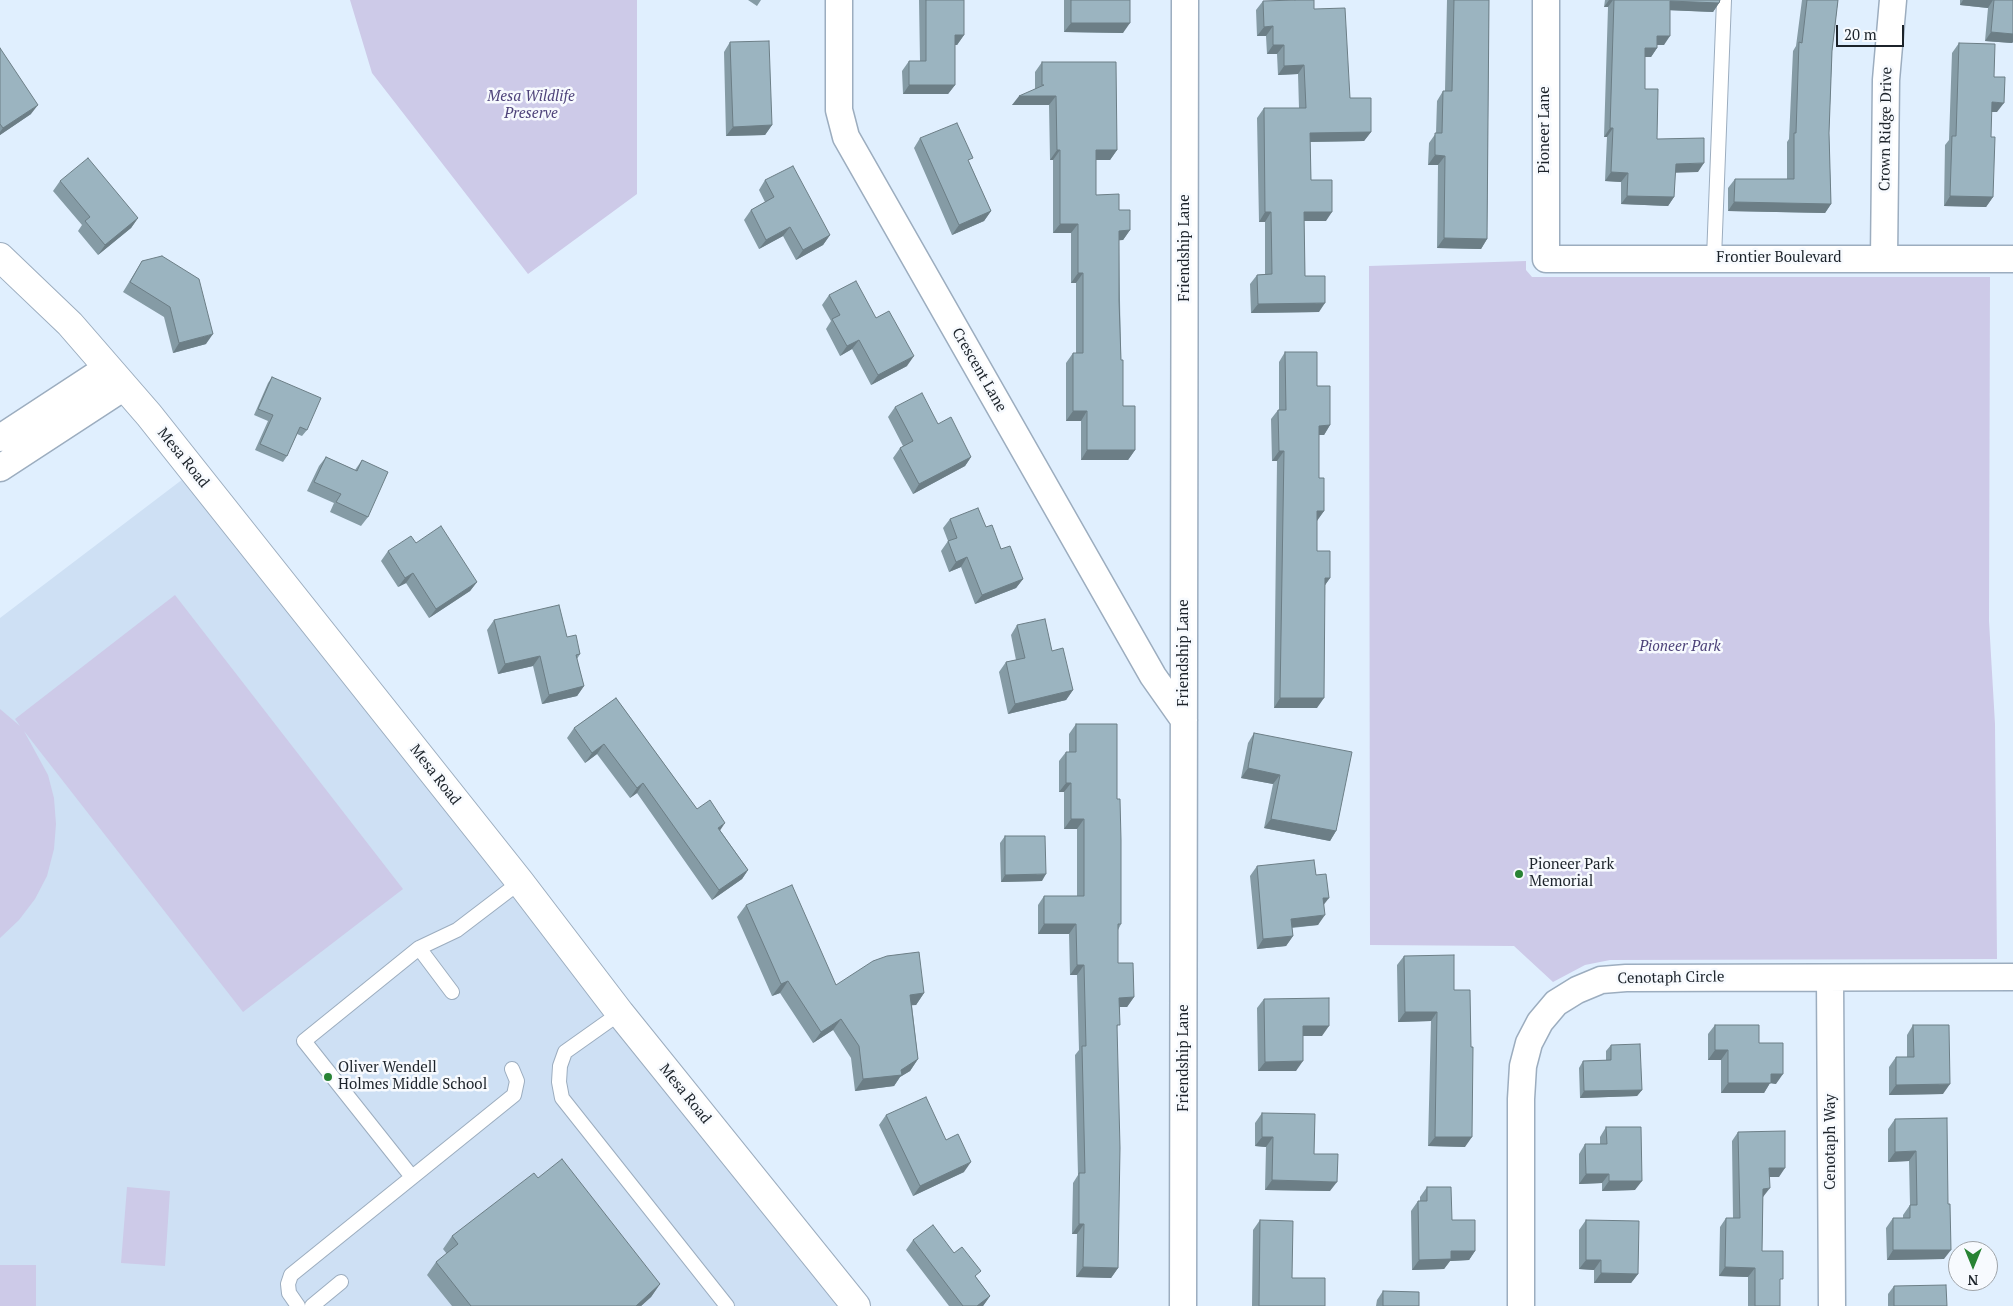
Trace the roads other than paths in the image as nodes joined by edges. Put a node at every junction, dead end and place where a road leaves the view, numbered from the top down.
1 (839, 0) edge
2 (1185, 0) edge
3 (1546, 0) edge
4 (1724, 0) edge
5 (1893, 0) edge
6 (0, 257) edge
7 (1714, 258) junction
8 (1884, 258) junction
9 (1546, 259) joint
10 (2013, 259) edge
11 (116, 377) junction
12 (38, 428) junction
13 (0, 438) edge
14 (0, 468) edge
15 (1184, 720) junction
16 (520, 882) junction
17 (419, 948) junction
18 (2013, 977) edge
19 (1830, 978) junction
20 (452, 992) dead end
21 (620, 1013) junction
22 (512, 1069) dead end
23 (412, 1177) junction
24 (341, 1282) dead end
25 (852, 1305) edge
26 (298, 1306) edge
27 (312, 1306) edge
28 (727, 1306) edge
29 (1183, 1306) edge
30 (1521, 1306) edge
31 (1832, 1306) edge

1 - 15 street, Crescent Lane
2 - 15 street, Friendship Lane
3 - 9 street, Pioneer Lane
4 - 7 lane
5 - 8 street, Crown Ridge Drive
6 - 11 main road, Mesa Road
7 - 8 street, Frontier Boulevard
7 - 9 street, Frontier Boulevard
8 - 10 street, Frontier Boulevard
11 - 12 street
11 - 16 main road, Mesa Road
12 - 13 street
12 - 14 street
15 - 29 street, Friendship Lane
16 - 17 lane
16 - 21 main road, Mesa Road
17 - 20 lane
17 - 23 lane
18 - 19 street, Cenotaph Circle
19 - 30 street, Cenotaph Circle
19 - 31 street, Cenotaph Way
21 - 25 main road, Mesa Road
21 - 28 lane
22 - 23 lane
23 - 26 lane
24 - 27 lane

